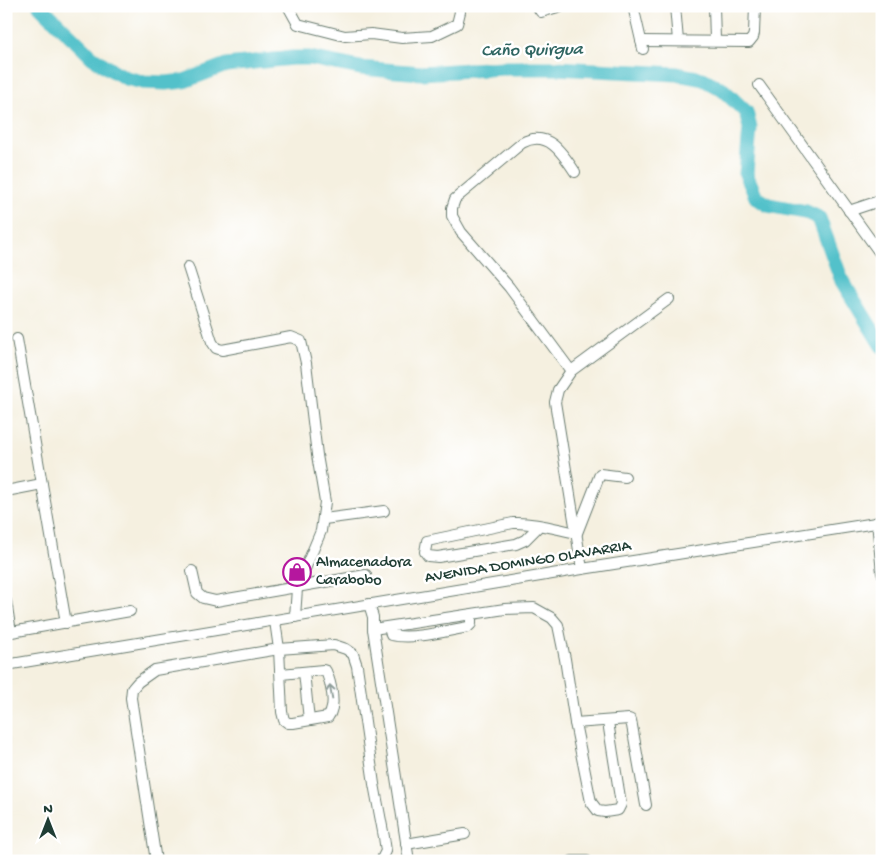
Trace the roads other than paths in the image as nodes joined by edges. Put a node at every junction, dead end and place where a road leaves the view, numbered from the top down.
1 (288, 6) edge
2 (459, 6) edge
3 (536, 6) edge
4 (561, 6) edge
5 (634, 6) edge
6 (675, 6) edge
7 (714, 6) edge
8 (755, 6) edge
9 (715, 40) junction
10 (678, 41) junction
11 (760, 85) dead end
12 (575, 172) dead end
13 (882, 200) edge
14 (849, 211) junction
15 (882, 256) edge
16 (188, 266) dead end
17 (669, 299) dead end
18 (17, 339) dead end
19 (571, 371) junction
20 (625, 477) dead end
21 (42, 484) junction
22 (6, 491) edge
23 (384, 511) dead end
24 (324, 519) junction
25 (879, 522) edge
26 (539, 526) junction
27 (577, 533) junction
28 (582, 568) junction
29 (192, 571) dead end
30 (882, 573) edge
31 (366, 575) dead end
32 (297, 588) junction
33 (6, 601) edge
34 (369, 604) junction
35 (130, 611) dead end
36 (295, 617) junction
37 (275, 621) junction
38 (66, 623) junction
39 (373, 630) junction
40 (9, 633) edge
41 (279, 649) junction
42 (6, 665) edge
43 (304, 672) junction
44 (281, 674) junction
45 (309, 720) junction
46 (608, 722) junction
47 (575, 723) junction
48 (646, 805) dead end
49 (465, 834) dead end
50 (406, 844) junction
51 (156, 861) edge
52 (381, 861) edge
53 (409, 861) edge
54 (572, 861) edge
55 (587, 861) edge

1 - 2 street
3 - 4 street
5 - 10 street
6 - 10 street
7 - 9 street
8 - 9 street
9 - 10 street
11 - 14 street
12 - 19 street
13 - 14 street
14 - 15 street
16 - 24 street
17 - 19 street
18 - 21 street
19 - 27 street
20 - 27 street
21 - 22 street
21 - 38 street
23 - 24 street
24 - 32 street
25 - 28 street, AVENIDA DOMINGO OLAVARRIA
25 - 30 street, AVENIDA DOMINGO OLAVARRIA
26 - 26 street
26 - 27 street
27 - 28 street
28 - 34 street, AVENIDA DOMINGO OLAVARRIA
29 - 32 street
31 - 32 street
32 - 36 street
33 - 40 street
34 - 36 street, AVENIDA DOMINGO OLAVARRIA
34 - 39 street
35 - 38 street
36 - 37 street, AVENIDA DOMINGO OLAVARRIA
37 - 41 street
37 - 42 street, AVENIDA DOMINGO OLAVARRIA
38 - 40 street
39 - 47 street
39 - 50 street
41 - 44 street
41 - 51 street
41 - 52 street
43 - 44 street
43 - 45 street
45 -> 43 street
44 - 45 street
46 - 47 street
46 - 47 street
46 - 48 street
49 - 50 street
50 - 53 street
54 - 55 street

